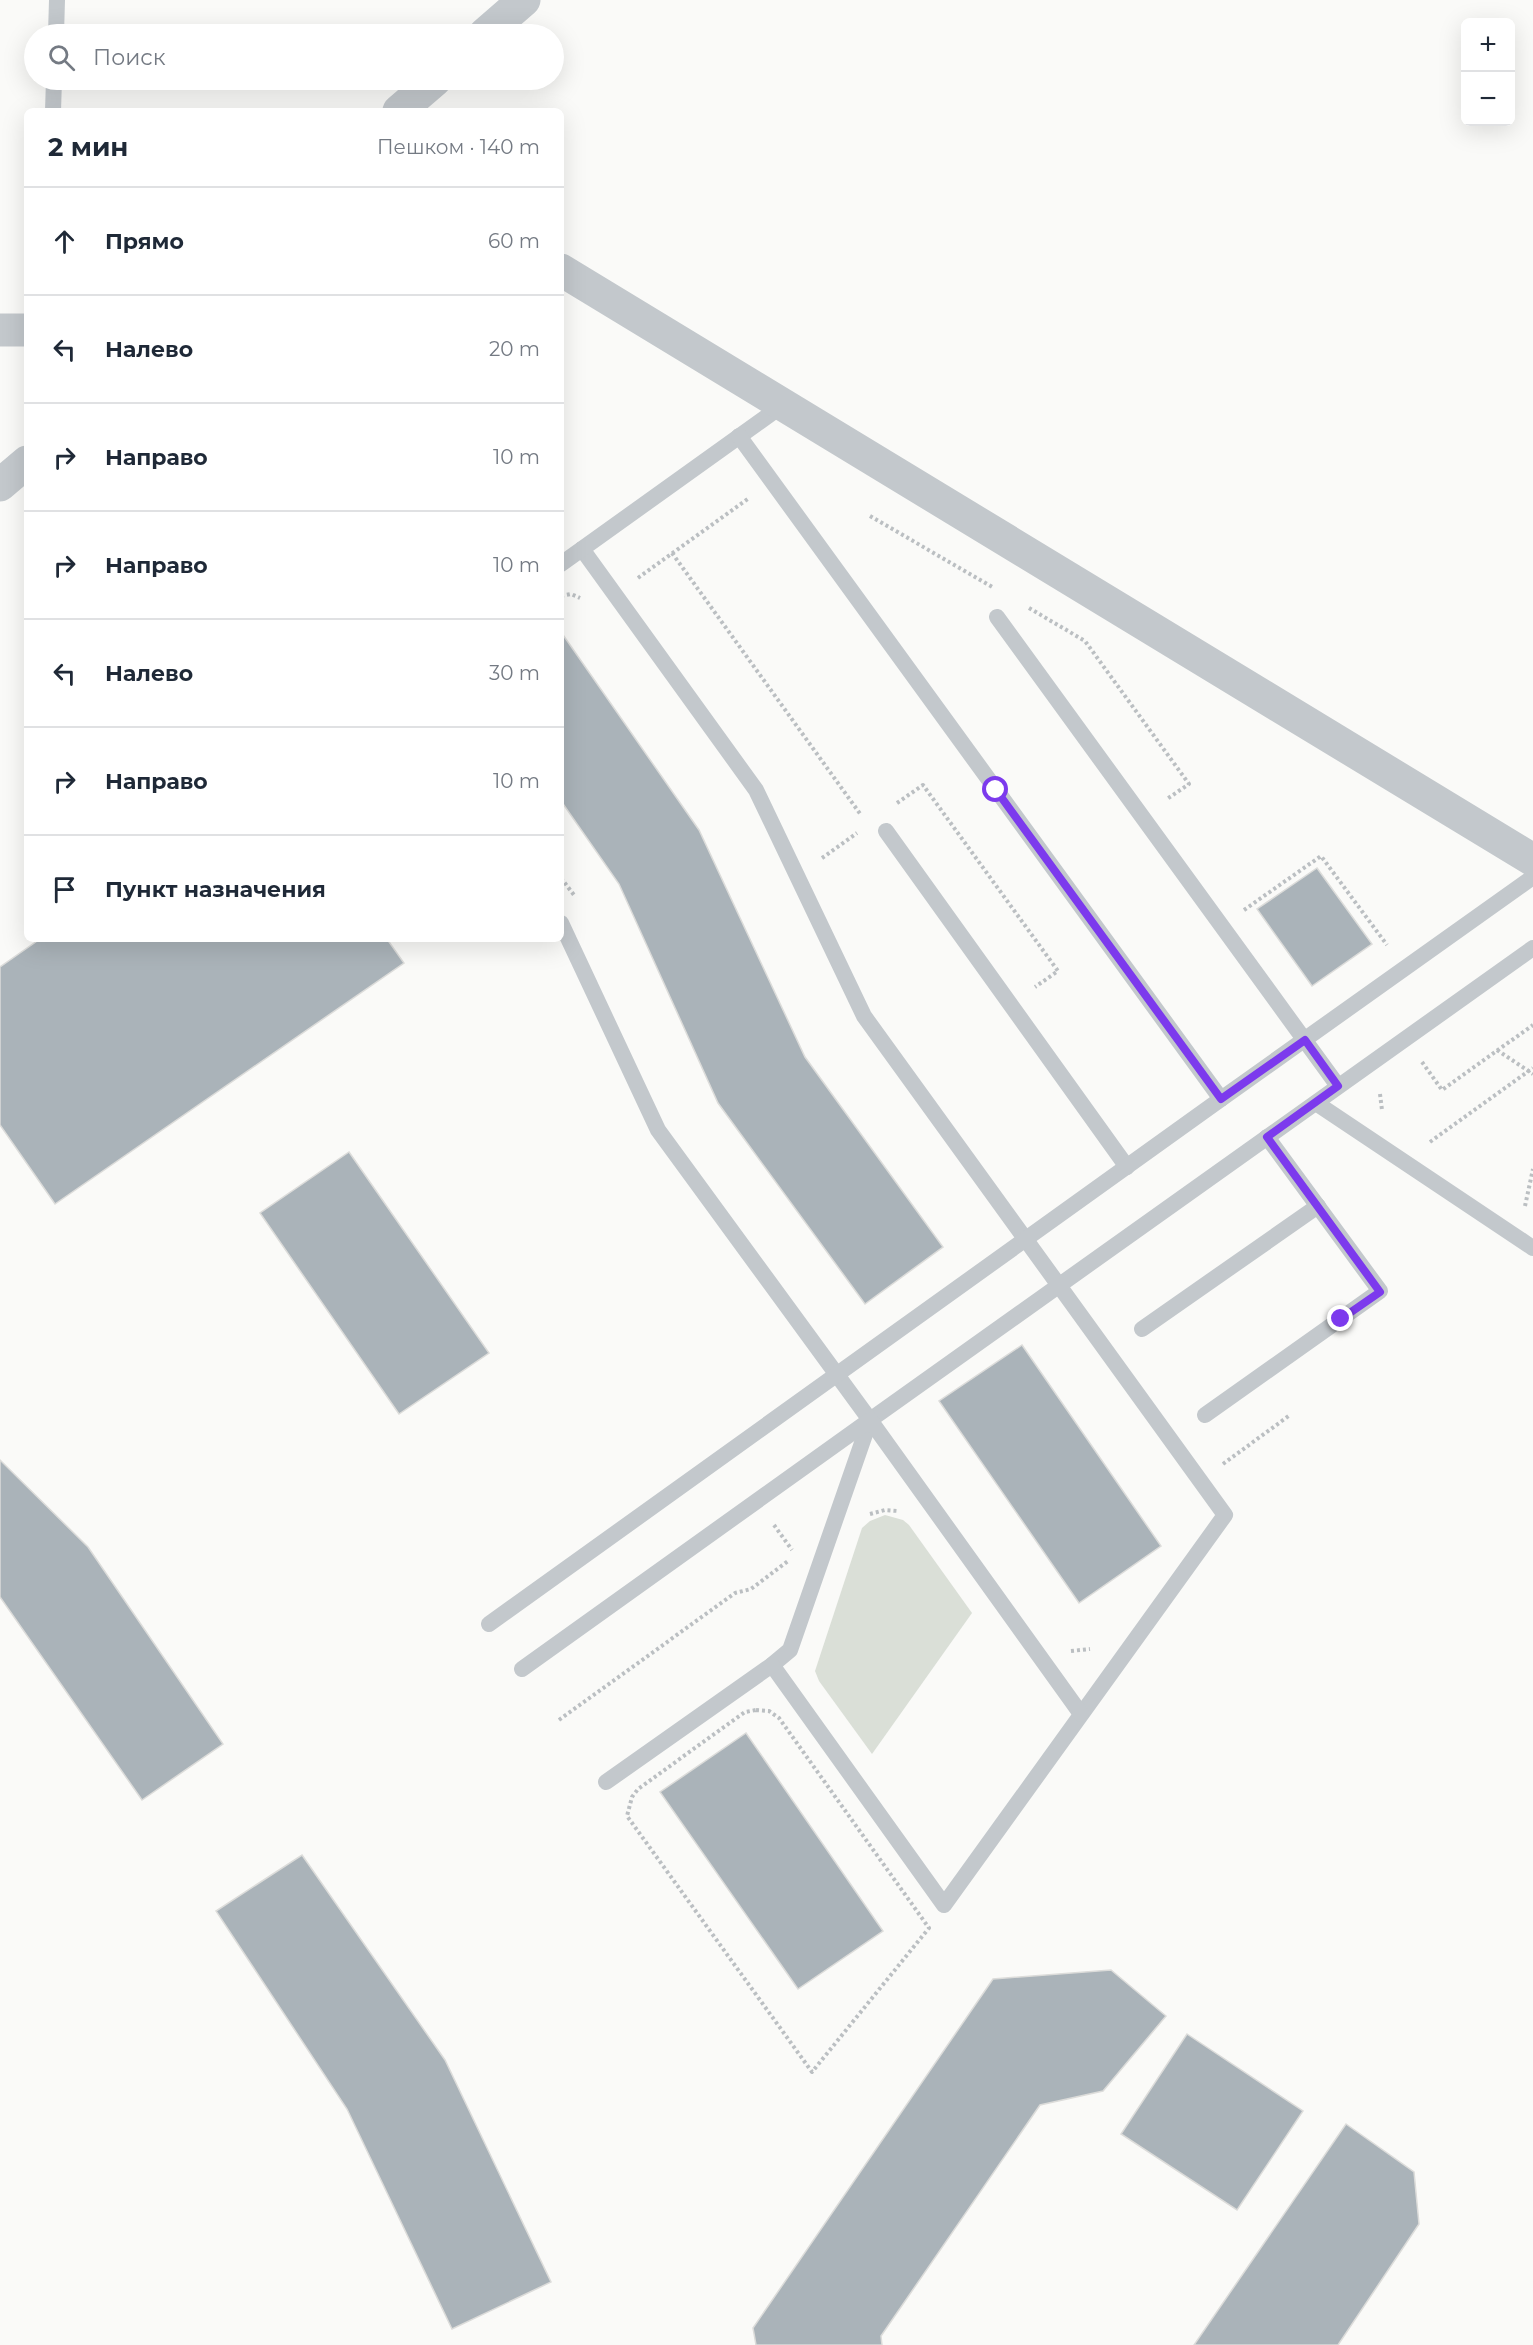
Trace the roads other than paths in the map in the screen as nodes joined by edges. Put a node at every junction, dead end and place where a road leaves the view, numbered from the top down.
1 (57, 0) edge
2 (524, 0) edge
3 (56, 24) edge
4 (496, 24) edge
5 (54, 90) edge
6 (423, 90) edge
7 (53, 108) edge
8 (402, 108) edge
9 (564, 272) edge
10 (0, 330) edge
11 (24, 330) edge
12 (783, 405) junction
13 (739, 436) junction
14 (24, 465) edge
15 (0, 485) edge
16 (582, 549) junction
17 (564, 562) edge
18 (997, 617) dead end
19 (886, 831) dead end
20 (1533, 860) edge
21 (1533, 877) edge
22 (564, 929) edge
23 (1533, 948) edge
24 (1305, 1040) junction
25 (1338, 1086) junction
26 (1221, 1099) junction
27 (1316, 1102) junction
28 (1267, 1137) junction
29 (1127, 1167) junction
30 (1318, 1206) junction
31 (1026, 1240) junction
32 (1533, 1248) edge
33 (1059, 1285) junction
34 (1142, 1329) dead end
35 (838, 1375) junction
36 (1205, 1415) dead end
37 (870, 1420) junction
38 (489, 1624) dead end
39 (772, 1665) junction
40 (522, 1669) dead end
41 (1081, 1714) junction
42 (606, 1782) dead end

1 - 3 lane
2 - 4 street
5 - 7 lane
6 - 8 street
9 - 12 street
10 - 11 street
12 - 13 lane
12 - 20 street
13 - 16 lane
13 - 26 lane
14 - 15 street
16 - 17 lane
16 - 31 lane
18 - 24 lane
19 - 29 lane
21 - 24 lane
22 - 35 lane
23 - 25 lane
24 - 25 lane
24 - 26 lane
25 - 27 lane
26 - 29 lane
27 - 28 lane
27 - 32 lane
28 - 30 lane
28 - 33 lane
29 - 31 lane
30 - 34 lane
30 - 36 lane
31 - 33 lane
31 - 35 lane
33 - 37 lane
33 - 41 lane
35 - 37 lane
35 - 38 lane
37 - 39 lane
37 - 40 lane
37 - 41 lane
39 - 41 lane
39 - 42 lane

